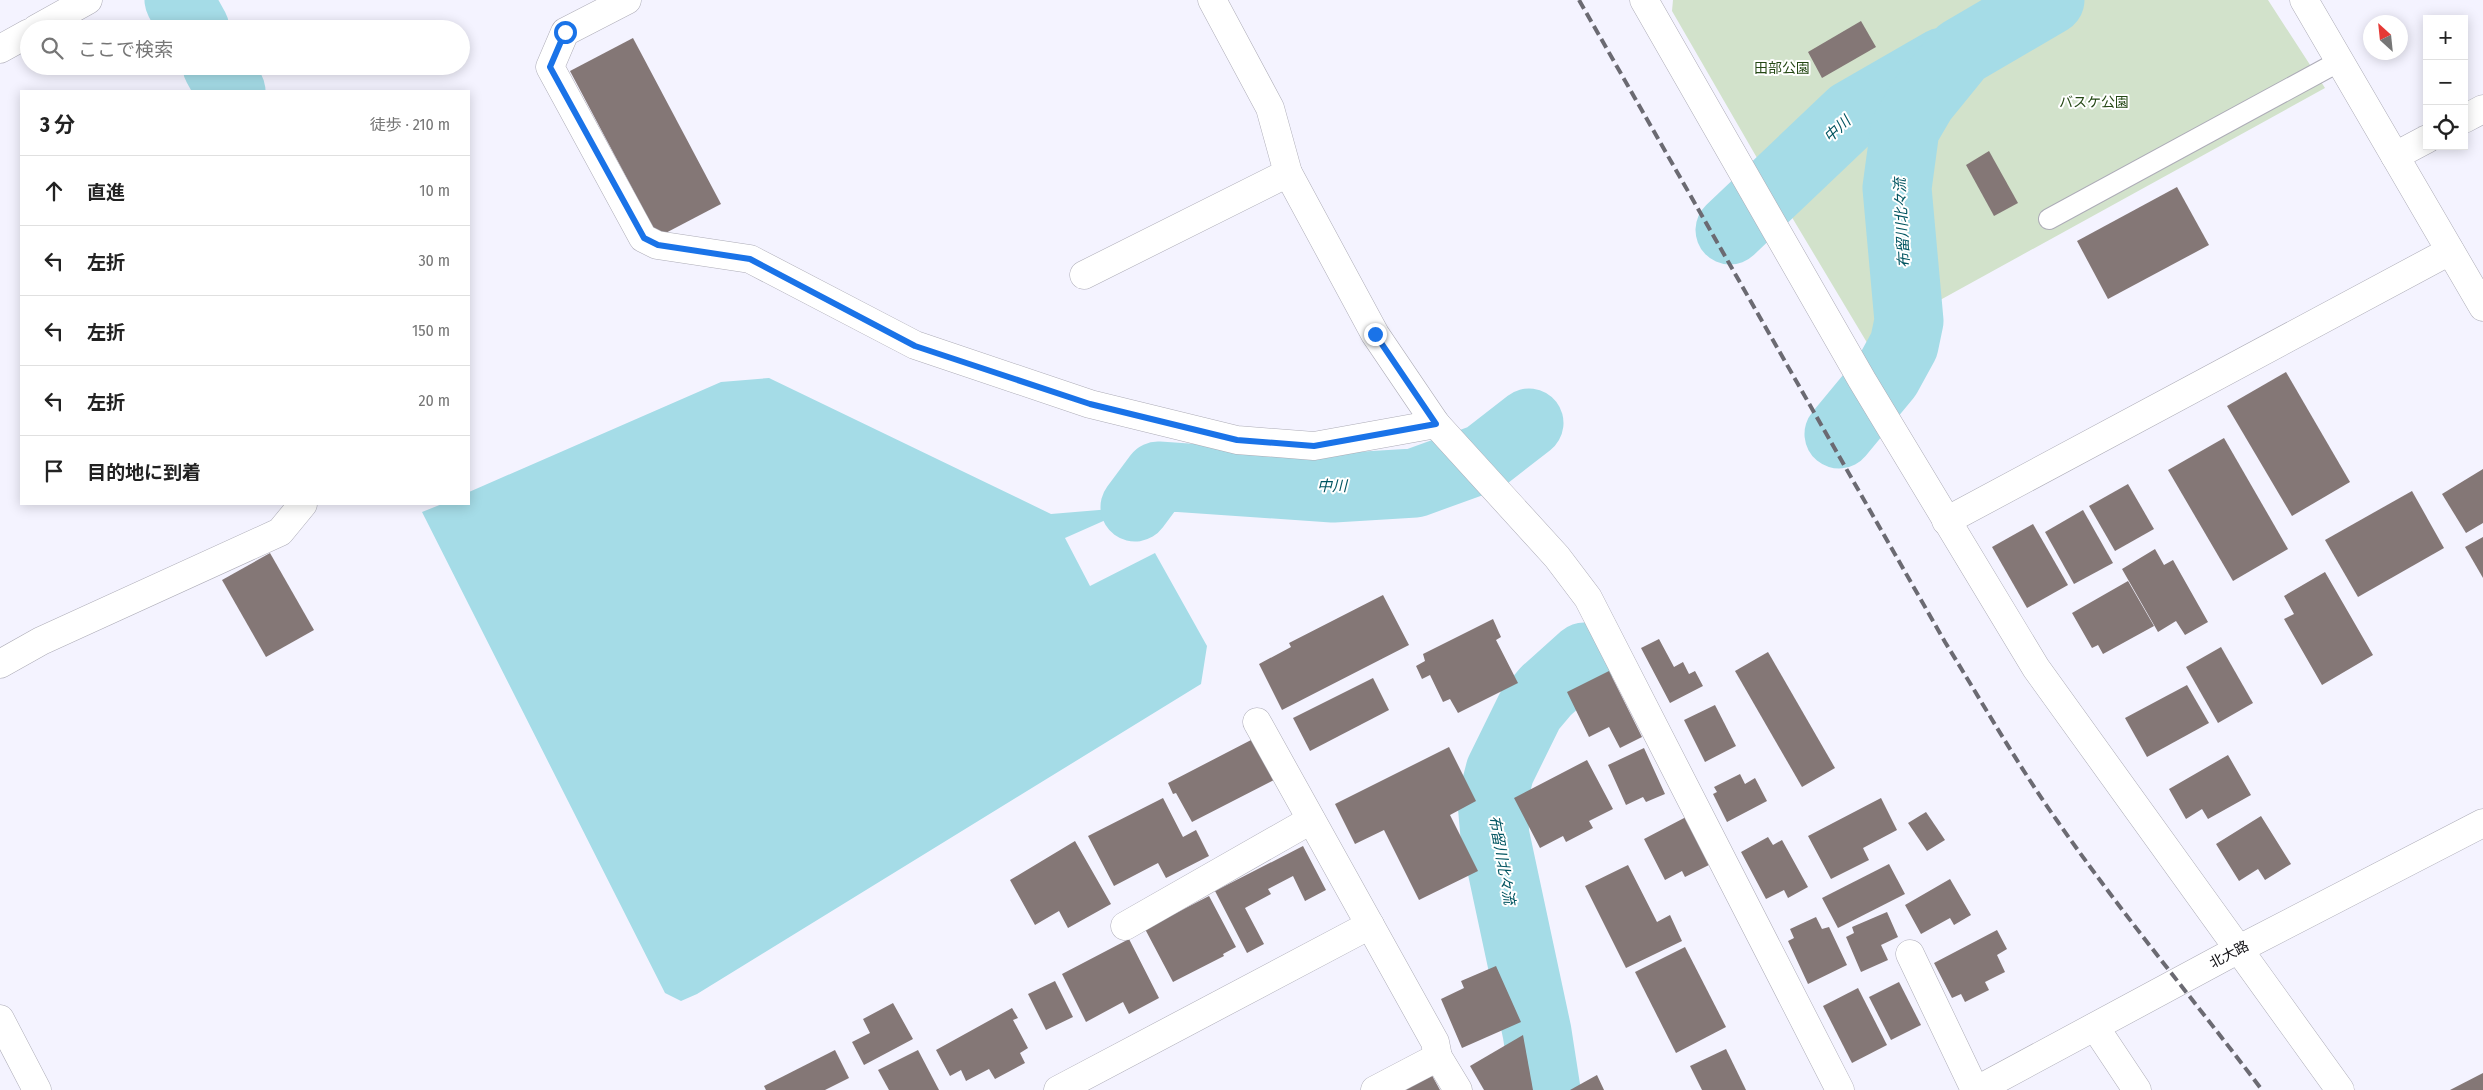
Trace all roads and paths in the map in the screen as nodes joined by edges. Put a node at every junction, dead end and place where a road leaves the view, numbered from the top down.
1 (88, 0) edge
2 (627, 0) edge
3 (1212, 0) edge
4 (1644, 0) edge
5 (2304, 0) edge
6 (52, 20) edge
7 (20, 38) edge
8 (0, 49) edge
9 (2340, 61) junction
10 (2483, 109) edge
11 (2468, 117) edge
12 (2423, 141) edge
13 (2395, 156) junction
14 (1288, 173) junction
15 (2049, 219) dead end
16 (2450, 251) junction
17 (1084, 275) dead end
18 (2483, 306) edge
19 (1436, 424) junction
20 (302, 505) edge
21 (1946, 521) junction
22 (0, 664) edge
23 (1257, 722) dead end
24 (1311, 820) junction
25 (2483, 823) edge
26 (1370, 925) junction
27 (1125, 926) dead end
28 (2239, 949) junction
29 (1910, 954) dead end
30 (0, 1018) edge
31 (2095, 1027) junction
32 (1438, 1057) junction
33 (37, 1090) edge
34 (1058, 1090) edge
35 (1375, 1090) edge
36 (1458, 1090) edge
37 (1840, 1090) edge
38 (1976, 1090) edge
39 (2137, 1090) edge
40 (2340, 1090) edge

1 - 6 street
2 - 19 street
3 - 14 street
4 - 21 street
5 - 9 street
7 - 8 street
9 - 13 street
9 - 15 lane
10 - 11 street
12 - 13 street
13 - 16 street
14 - 17 street
14 - 19 street
16 - 18 street
16 - 21 street
19 - 37 street
20 - 22 street
21 - 28 street
23 - 24 street
24 - 26 street
24 - 27 street
25 - 28 street, 北大路
26 - 32 street
26 - 34 street
28 - 31 street, 北大路
28 - 40 street
29 - 38 street
30 - 33 street
31 - 38 street, 北大路
31 - 39 street
32 - 35 street
32 - 36 street

